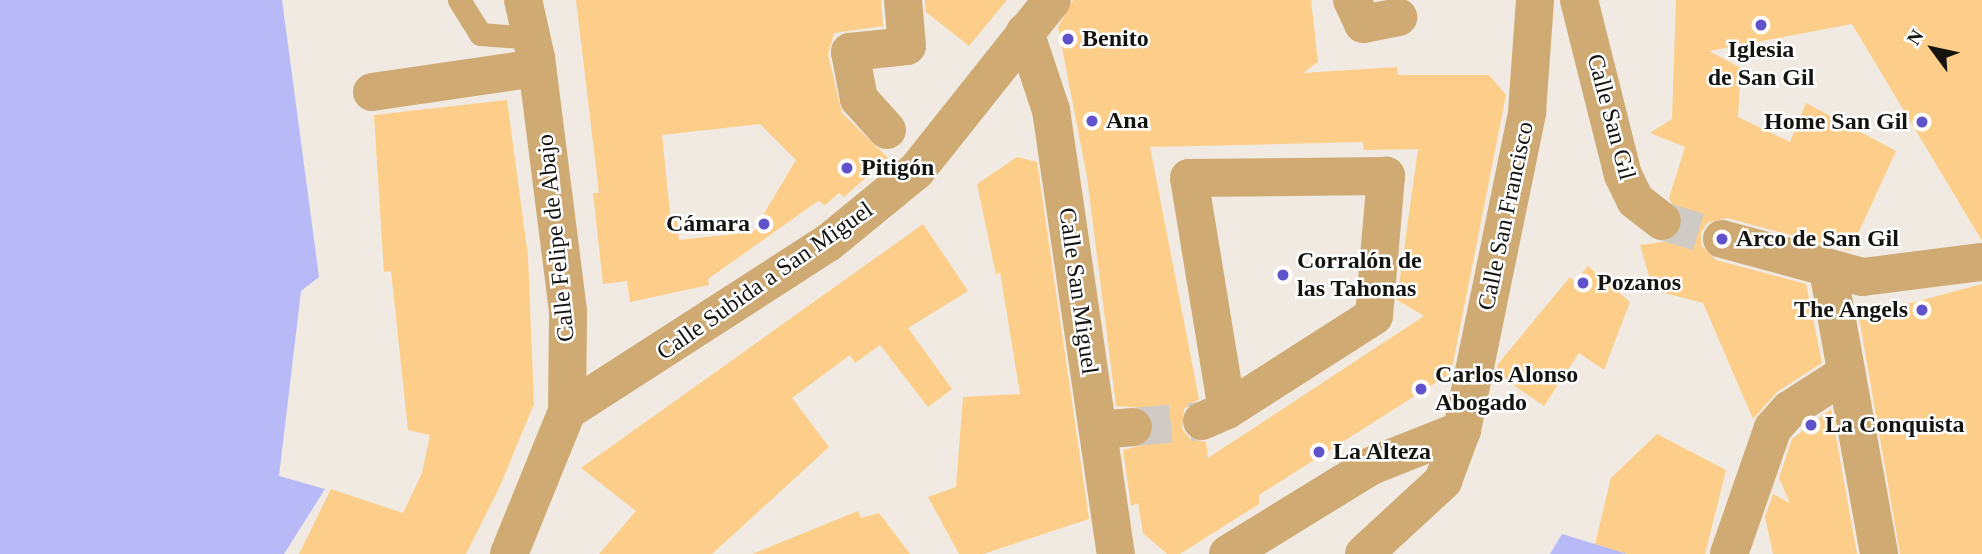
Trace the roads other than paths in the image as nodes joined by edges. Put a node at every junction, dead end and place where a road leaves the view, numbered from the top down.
1 (459, 0) edge
2 (523, 0) edge
3 (902, 0) edge
4 (1052, 0) edge
5 (1352, 0) edge
6 (1535, 0) edge
7 (1578, 0) edge
8 (1398, 17) dead end
9 (1025, 32) junction
10 (535, 53) junction
11 (372, 92) dead end
12 (887, 130) dead end
13 (1662, 221) tunnel mouth
14 (1722, 239) tunnel mouth
15 (1982, 262) edge
16 (1828, 270) junction
17 (1845, 374) junction
18 (567, 411) junction
19 (1214, 415) joint
20 (1462, 430) junction
21 (509, 554) edge
22 (1116, 554) edge
23 (1228, 554) edge
24 (1364, 554) edge
25 (1729, 554) edge
26 (1879, 554) edge

1 - 10 lane
2 - 10 street, Calle Felipe de Abajo
3 - 12 street
4 - 9 street, Calle Subida a San Miguel
5 - 8 street
6 - 20 street, Calle San Francisco
7 - 13 street, Calle San Gil
9 - 18 street, Calle Subida a San Miguel
9 - 22 street, Calle San Miguel
10 - 11 street
10 - 18 street, Calle Felipe de Abajo
14 - 16 street
15 - 16 street
16 - 17 street
17 - 25 street
17 - 26 street
18 - 21 street, Calle Felipe de Abajo
19 - 19 street
20 - 23 street
20 - 24 street, Calle San Francisco

